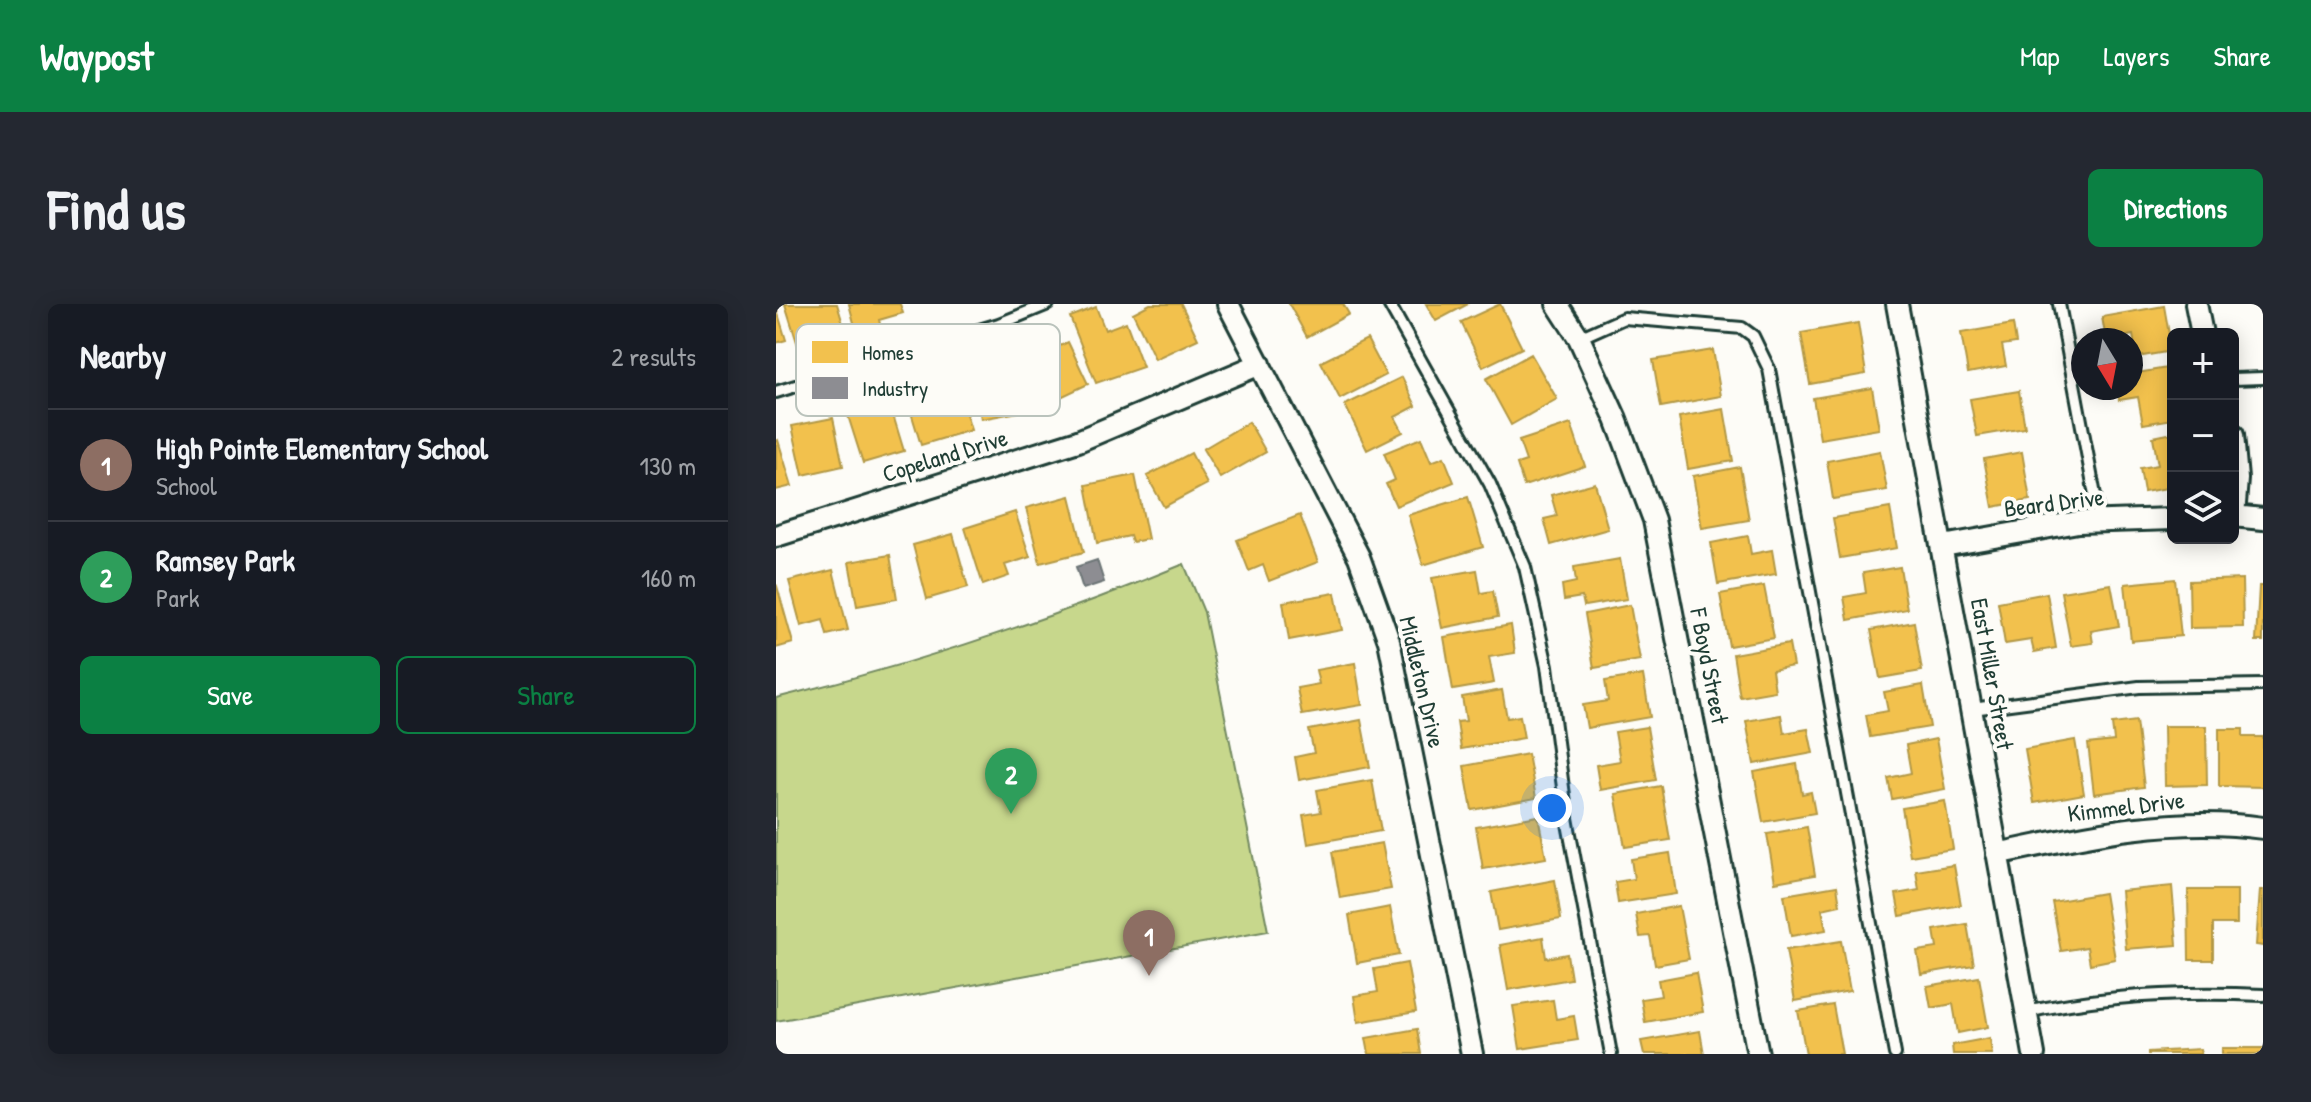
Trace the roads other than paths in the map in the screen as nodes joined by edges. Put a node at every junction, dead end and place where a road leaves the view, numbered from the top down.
1 (1048, 304) edge
2 (1228, 304) edge
3 (1389, 304) edge
4 (1557, 304) edge
5 (1897, 304) edge
6 (2059, 304) edge
7 (2196, 304) edge
8 (994, 324) edge
9 (2201, 328) edge
10 (1579, 338) junction
11 (1260, 364) junction
12 (2263, 378) edge
13 (2239, 379) edge
14 (796, 386) edge
15 (776, 392) edge
16 (2239, 517) edge
17 (2167, 519) edge
18 (2263, 519) edge
19 (2100, 522) junction
20 (776, 536) edge
21 (1943, 546) junction
22 (2263, 685) edge
23 (1972, 709) junction
24 (2263, 828) edge
25 (1997, 854) junction
26 (2263, 995) edge
27 (2026, 1012) junction
28 (1472, 1054) edge
29 (1611, 1054) edge
30 (1758, 1054) edge
31 (1895, 1054) edge
32 (2034, 1054) edge

1 - 8 lane
2 - 11 street, Middleton Drive
3 - 29 lane
4 - 10 street, F Boyd Street
5 - 21 street, East Miller Street
6 - 19 lane
7 - 9 street
10 - 30 street, F Boyd Street
10 - 31 lane
11 - 20 street, Copeland Drive
11 - 28 street, Middleton Drive
12 - 13 lane
14 - 15 lane
16 - 18 street
17 - 19 street, Beard Drive
19 - 21 street, Beard Drive
21 - 23 street, East Miller Street
22 - 23 lane
23 - 25 street, East Miller Street
24 - 25 street, Kimmel Drive
25 - 27 street, East Miller Street
26 - 27 lane
27 - 32 street, East Miller Street

